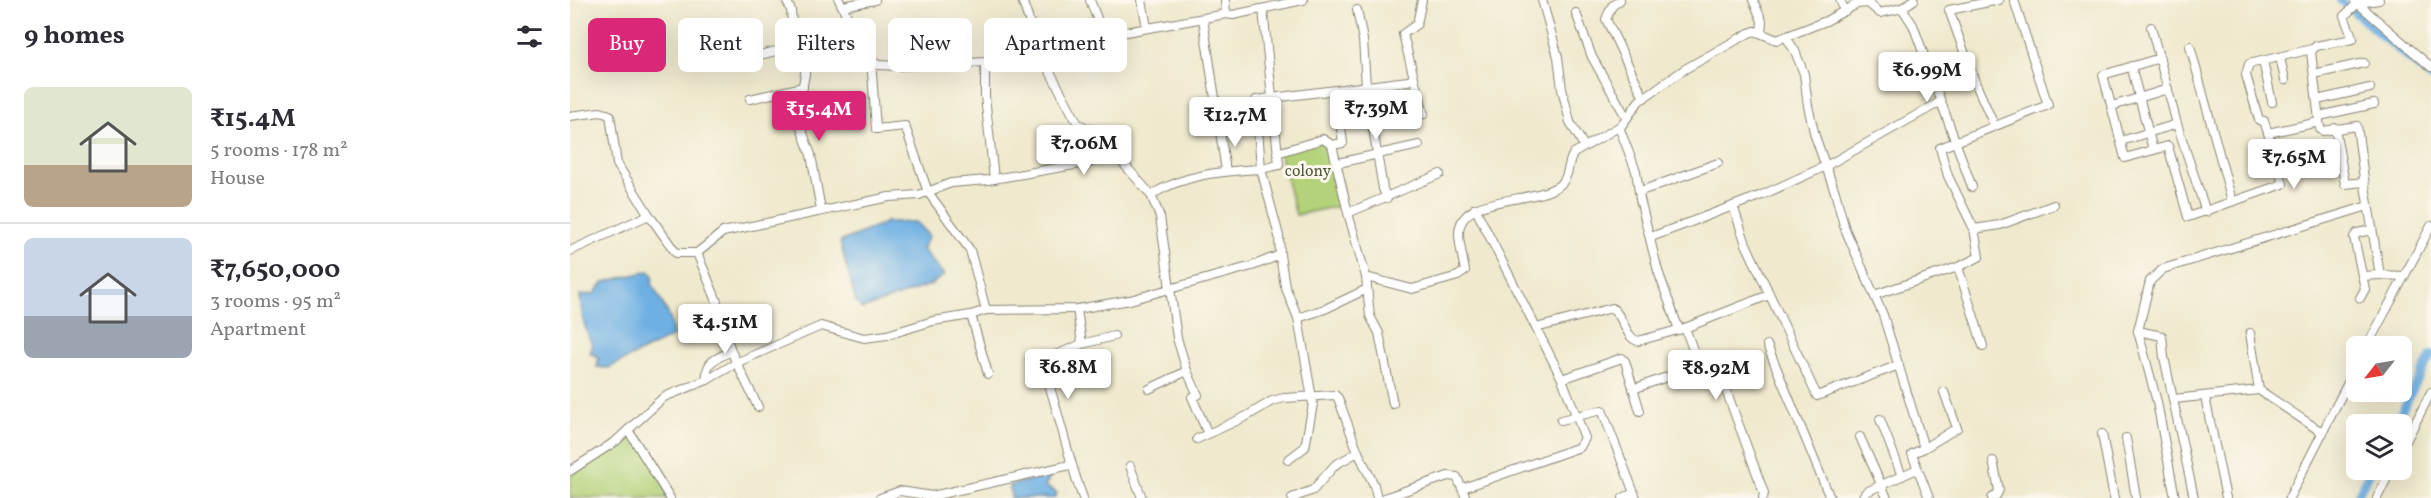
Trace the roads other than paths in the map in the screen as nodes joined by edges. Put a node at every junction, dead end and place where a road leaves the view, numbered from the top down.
1 (786, 0) edge
2 (875, 0) edge
3 (1022, 0) edge
4 (1090, 0) edge
5 (1142, 0) edge
6 (1225, 0) edge
7 (1303, 0) edge
8 (1422, 0) edge
9 (1542, 0) edge
10 (1620, 0) edge
11 (1753, 0) edge
12 (1840, 0) edge
13 (1914, 0) edge
14 (1999, 0) edge
15 (2014, 0) edge
16 (2379, 0) edge
17 (2356, 2) edge
18 (841, 3) edge
19 (1902, 8) junction
20 (1263, 9) junction
21 (1357, 10) dead end
22 (1845, 11) junction
23 (1576, 13) dead end
24 (1226, 14) junction
25 (792, 18) edge
26 (848, 18) edge
27 (1028, 18) edge
28 (1097, 18) edge
29 (1203, 19) junction
30 (2151, 27) dead end
31 (1147, 28) junction
32 (1127, 32) edge
33 (1761, 33) junction
34 (1786, 37) junction
35 (2190, 46) dead end
36 (2312, 49) junction
37 (2280, 57) junction
38 (2160, 58) junction
39 (2263, 61) junction
40 (876, 63) edge
41 (984, 63) edge
42 (2364, 63) dead end
43 (2131, 66) junction
44 (2431, 67) edge
45 (805, 72) edge
46 (872, 72) edge
47 (985, 72) edge
48 (1050, 72) edge
49 (2314, 74) junction
50 (1414, 78) junction
51 (2285, 80) dead end
52 (1366, 86) junction
53 (803, 87) junction
54 (2168, 88) junction
55 (2370, 88) dead end
56 (1336, 90) junction
57 (2139, 97) junction
58 (1272, 98) junction
59 (1644, 98) junction
60 (750, 99) dead end
61 (2317, 100) junction
62 (1940, 102) junction
63 (2272, 102) dead end
64 (2374, 104) dead end
65 (2112, 106) junction
66 (1424, 114) dead end
67 (570, 116) edge
68 (1626, 117) junction
69 (2319, 119) junction
70 (2177, 124) junction
71 (1994, 125) junction
72 (1619, 127) junction
73 (2336, 129) junction
74 (2148, 132) junction
75 (2268, 134) junction
76 (1955, 141) junction
77 (2121, 141) junction
78 (1332, 145) junction
79 (1419, 145) dead end
80 (1584, 146) junction
81 (1113, 149) junction
82 (2153, 150) junction
83 (1278, 153) junction
84 (1377, 153) junction
85 (1338, 163) junction
86 (1718, 163) dead end
87 (1826, 166) junction
88 (1262, 169) junction
89 (1226, 171) junction
90 (1440, 174) dead end
91 (994, 179) junction
92 (2364, 182) junction
93 (1972, 187) dead end
94 (1641, 191) junction
95 (928, 192) junction
96 (1152, 195) junction
97 (1387, 198) junction
98 (2232, 201) junction
99 (2054, 205) dead end
100 (2368, 206) junction
101 (1733, 207) junction
102 (1475, 208) junction
103 (820, 210) junction
104 (2206, 212) junction
105 (1348, 213) junction
106 (649, 215) junction
107 (2431, 226) edge
108 (1974, 229) junction
109 (2372, 231) junction
110 (1651, 237) junction
111 (570, 251) edge
112 (697, 253) junction
113 (1280, 255) junction
114 (1958, 267) junction
115 (2380, 275) junction
116 (2362, 276) junction
117 (2404, 276) junction
118 (1366, 277) junction
119 (1169, 289) junction
120 (1367, 289) junction
121 (1769, 295) junction
122 (1874, 295) junction
123 (2360, 298) dead end
124 (1077, 309) junction
125 (986, 310) junction
126 (971, 315) junction
127 (1298, 318) junction
128 (1536, 328) junction
129 (1682, 329) junction
130 (2139, 331) junction
131 (2250, 333) dead end
132 (1114, 336) dead end
133 (2372, 336) edge
134 (1082, 344) junction
135 (1767, 345) dead end
136 (1983, 345) dead end
137 (731, 351) junction
138 (738, 362) junction
139 (1899, 365) junction
140 (1699, 366) junction
141 (1186, 371) junction
142 (988, 374) dead end
143 (1562, 379) junction
144 (707, 380) junction
145 (2346, 387) edge
146 (1149, 389) dead end
147 (1633, 389) junction
148 (2259, 390) junction
149 (1944, 392) dead end
150 (2431, 392) edge
151 (1312, 396) junction
152 (2205, 397) junction
153 (2174, 399) junction
154 (1393, 404) dead end
155 (758, 407) dead end
156 (1640, 411) dead end
157 (1577, 417) junction
158 (1880, 419) dead end
159 (1561, 420) dead end
160 (2412, 429) edge
161 (628, 430) junction
162 (2323, 433) junction
163 (1208, 434) junction
164 (2102, 434) dead end
165 (1860, 437) dead end
166 (2126, 438) dead end
167 (1197, 439) dead end
168 (1924, 448) junction
169 (1358, 452) junction
170 (1288, 460) dead end
171 (1993, 461) dead end
172 (1070, 465) junction
173 (1130, 466) dead end
174 (1917, 469) junction
175 (570, 471) edge
176 (1902, 476) junction
177 (2386, 480) edge
178 (1882, 485) junction
179 (1463, 488) junction
180 (1635, 496) edge
181 (933, 497) edge
182 (670, 498) edge
183 (880, 498) edge
184 (1083, 498) edge
185 (1142, 498) edge
186 (1292, 498) edge
187 (1377, 498) edge
188 (1384, 498) edge
189 (1466, 498) edge
190 (1623, 498) edge
191 (1763, 498) edge
192 (1830, 498) edge
193 (1862, 498) edge
194 (1887, 498) edge
195 (1929, 498) edge
196 (1992, 498) edge
197 (2114, 498) edge
198 (2136, 498) edge
199 (2175, 498) edge
200 (2194, 498) edge
201 (2226, 498) edge
202 (2289, 498) edge
203 (2377, 498) edge

1 - 25 street
2 - 18 street
3 - 27 street
4 - 28 street
5 - 31 street
6 - 24 street
7 - 20 street
8 - 50 street
9 - 80 street
10 - 59 street
11 - 33 street
12 - 22 street
13 - 19 street
14 - 71 street
15 - 71 street
16 - 17 street
17 - 36 street
17 - 44 street
18 - 26 street
19 - 22 street
19 - 62 street
20 - 24 street
20 - 58 street
21 - 52 street
22 - 34 street
23 - 68 street
24 - 29 street
29 - 31 street
29 - 89 street
30 - 38 street
31 - 32 street
33 - 34 street
33 - 59 street
34 - 87 street
35 - 98 street
36 - 37 street
36 - 49 street
37 - 39 street
37 - 51 street
38 - 43 street
38 - 54 street
39 - 63 street
39 - 75 street
40 - 41 street
42 - 49 street
43 - 57 street
43 - 65 street
45 - 53 street
46 - 95 street
47 - 91 street
48 - 81 street
49 - 61 street
50 - 52 street
50 - 66 street
52 - 56 street
52 - 84 street
53 - 60 street
53 - 103 street
54 - 57 street
54 - 70 street
55 - 61 street
56 - 58 street
56 - 78 street
57 - 65 street
57 - 74 street
58 - 83 street
58 - 88 street
59 - 68 street
61 - 69 street
62 - 76 street
62 - 87 street
64 - 69 street
65 - 77 street
67 - 106 street
68 - 72 street
69 - 73 street
69 - 75 street
70 - 74 street
70 - 104 street
71 - 76 street
72 - 80 street
72 - 94 street
73 - 92 street
73 - 92 street
74 - 77 street
74 - 82 street
75 - 98 street
76 - 93 street
76 - 108 street
77 - 82 street
78 - 83 street
78 - 85 street
79 - 84 street
80 - 102 street
81 - 91 street
81 - 96 street
82 - 104 street
83 - 88 street
84 - 85 street
84 - 97 street
85 - 105 street
86 - 94 street
87 - 101 street
87 - 122 street
88 - 89 street
88 - 113 street
89 - 96 street
90 - 97 street
91 - 95 street
92 - 100 street
94 - 110 street
95 - 103 street
95 - 125 street
96 - 119 street
97 - 105 street
98 - 104 street
99 - 108 street
100 - 109 street
100 - 130 street
101 - 110 street
101 - 121 street
102 - 118 street
102 - 128 street
103 - 112 street
105 - 118 street
106 - 111 street
106 - 112 street
107 - 117 street
108 - 114 street
109 - 115 street
109 - 116 street
110 - 129 street
112 - 137 street
113 - 119 street
113 - 127 street
114 - 122 street
114 - 136 street
115 - 116 street
115 - 117 street
116 - 123 street
117 - 133 street
118 - 120 street
119 - 124 street
119 - 141 street
120 - 127 street
120 - 154 street
121 - 129 street
121 - 139 street
122 - 139 street
124 - 125 street
124 - 134 street
125 - 126 street
126 - 138 street
126 - 142 street
127 - 151 street
128 - 129 street
128 - 143 street
129 - 140 street
130 - 153 street
130 - 199 street
131 - 148 street
132 - 134 street
134 - 172 street
135 - 192 street
137 - 138 street
137 - 144 street
138 - 144 street
138 - 155 street
139 - 168 street
140 - 147 street
140 - 191 street
141 - 146 street
141 - 163 street
143 - 147 street
143 - 157 street
144 - 161 street
145 - 162 street
147 - 156 street
148 - 152 street
148 - 162 street
149 - 168 street
150 - 160 street
151 - 163 street
151 - 169 street
151 - 170 street
152 - 153 street
152 - 201 street
153 - 200 street
157 - 159 street
157 - 179 street
157 - 180 street
158 - 176 street
161 - 175 street
161 - 182 street
162 - 202 street
163 - 167 street
164 - 197 street
165 - 178 street
166 - 198 street
168 - 174 street
169 - 186 street
169 - 187 street
171 - 196 street
172 - 181 street
172 - 184 street
173 - 185 street
174 - 176 street
174 - 195 street
176 - 178 street
177 - 203 street
178 - 193 street
178 - 194 street
179 - 188 street
179 - 189 street
180 - 190 street
181 - 183 street

